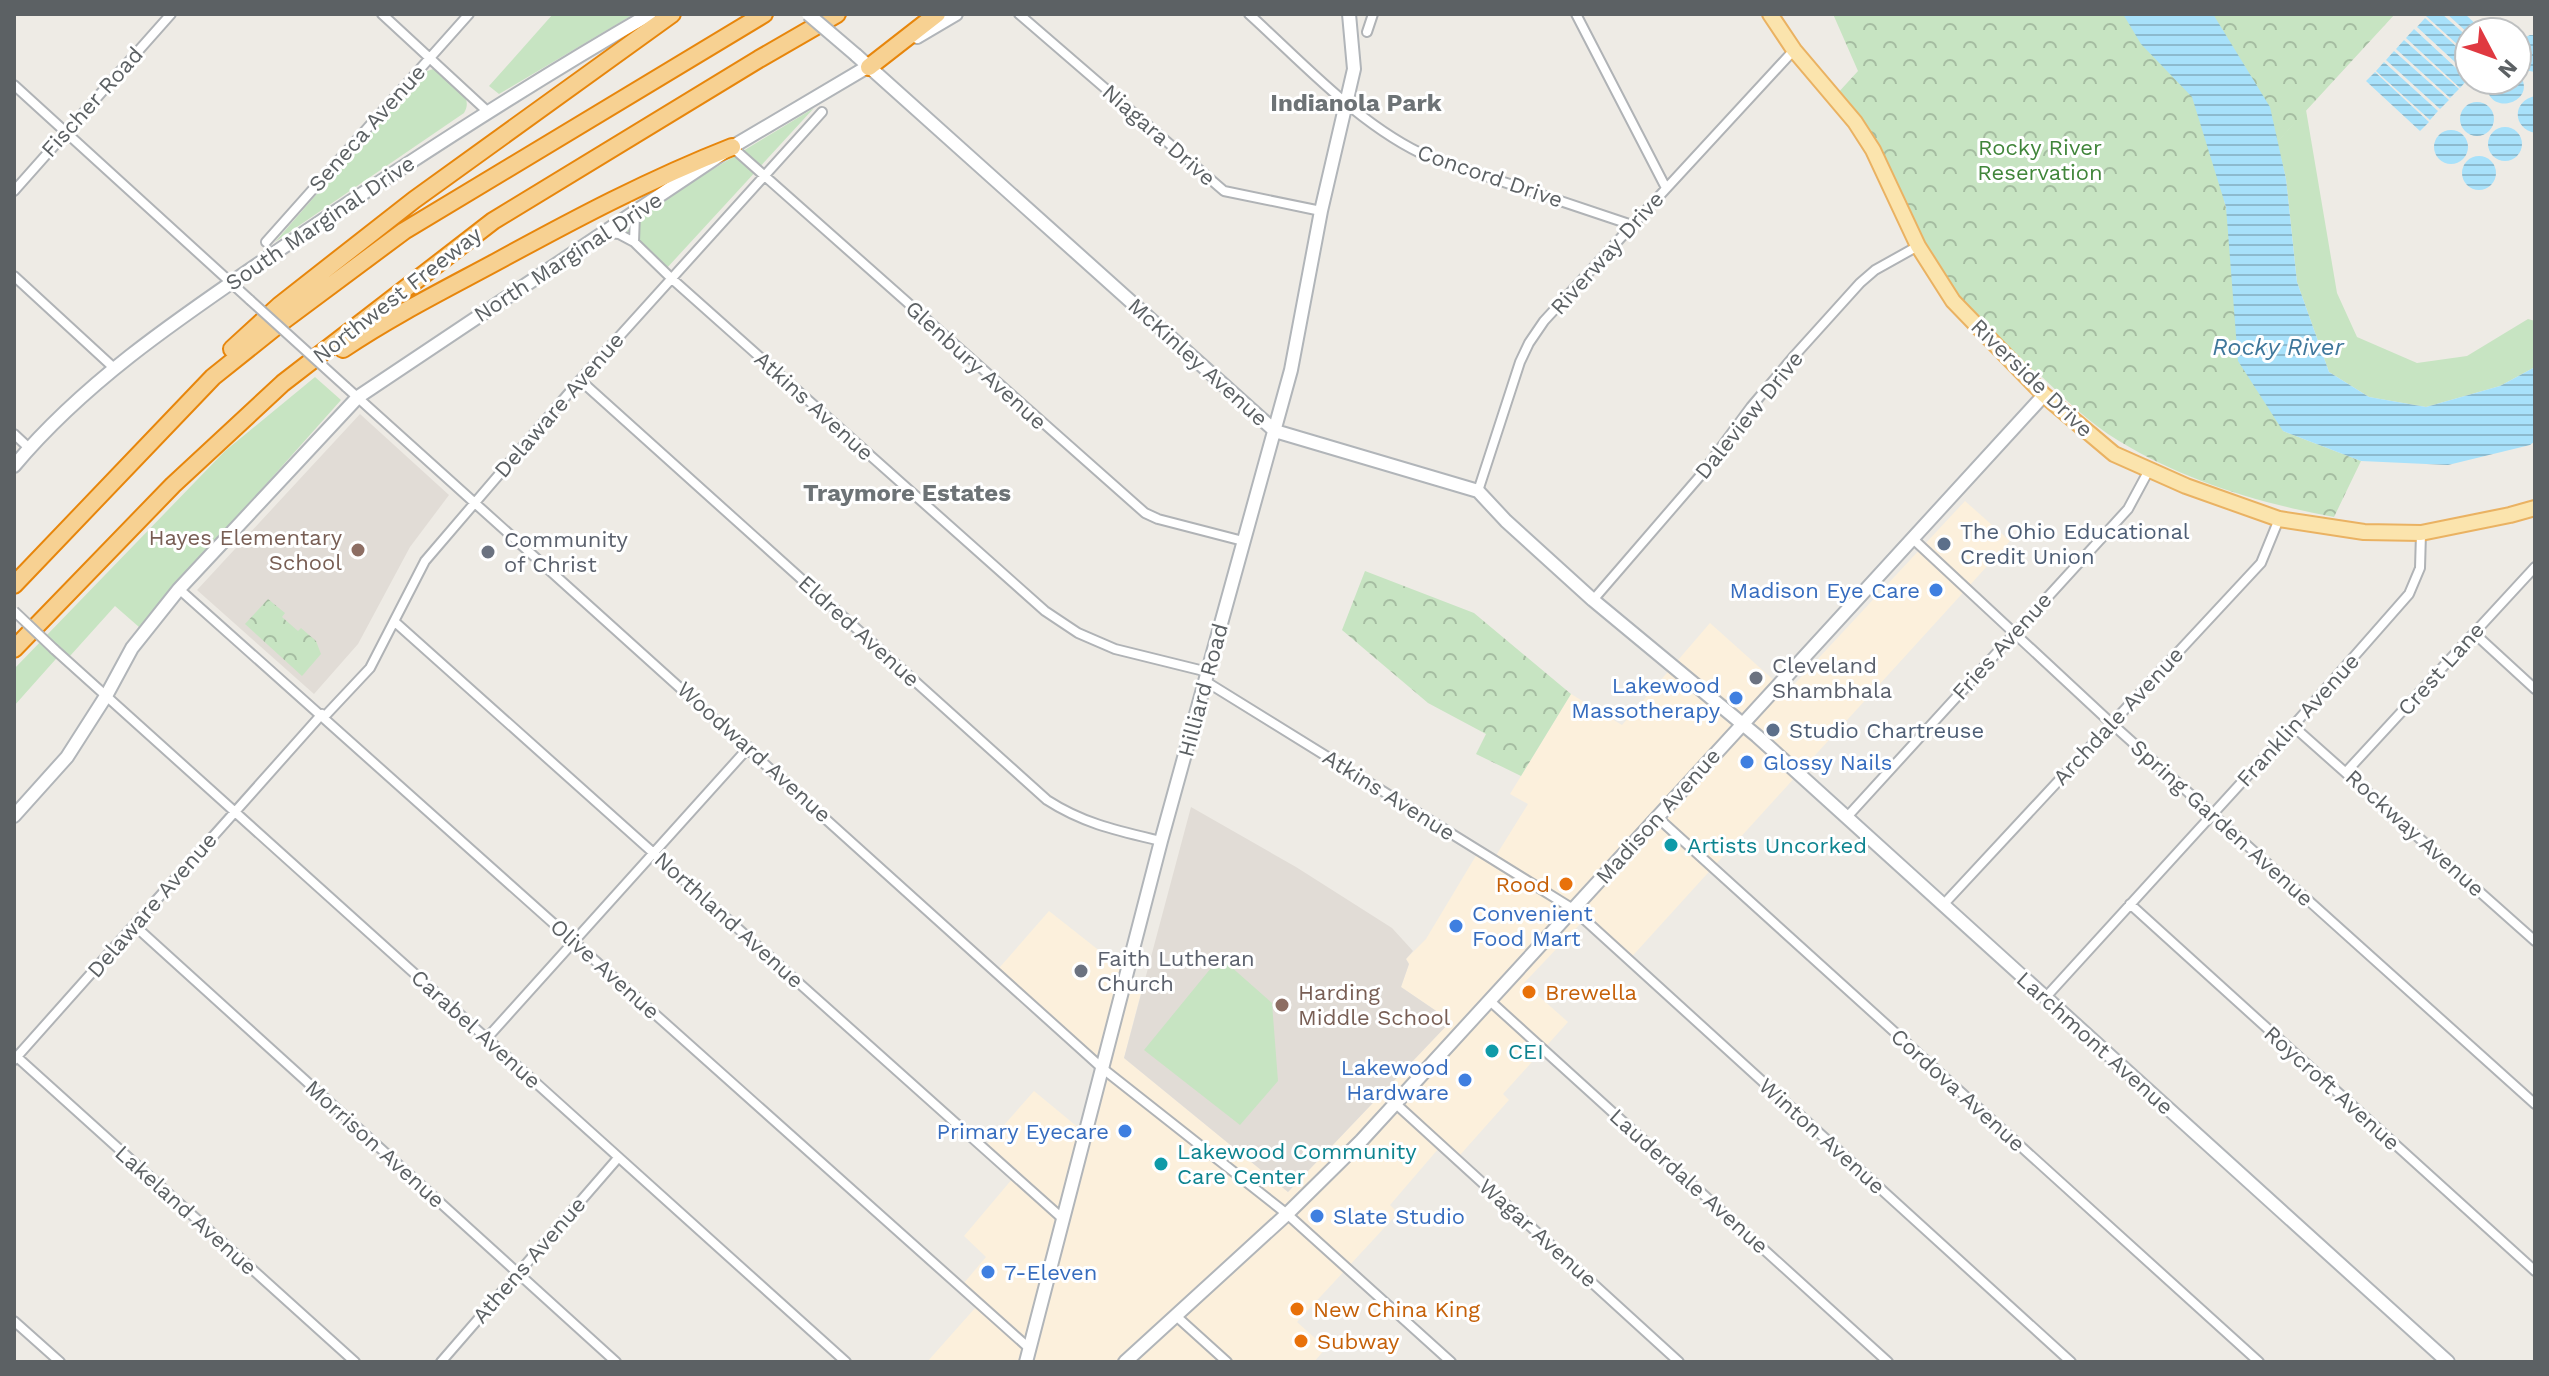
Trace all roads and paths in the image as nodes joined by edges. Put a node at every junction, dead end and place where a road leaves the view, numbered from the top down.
1 (171, 14) edge
2 (382, 14) edge
3 (469, 14) edge
4 (650, 14) edge
5 (672, 14) edge
6 (764, 14) edge
7 (808, 14) edge
8 (837, 14) edge
9 (937, 14) edge
10 (956, 14) edge
11 (1019, 14) edge
12 (1249, 14) edge
13 (1349, 14) edge
14 (1373, 14) edge
15 (1576, 14) edge
16 (1770, 14) edge
17 (1367, 32) dead end
18 (1794, 50) junction
19 (432, 57) junction
20 (862, 61) junction
21 (14, 85) edge
22 (1348, 102) junction
23 (487, 111) junction
24 (822, 112) dead end
25 (66, 132) junction
26 (732, 147) junction
27 (764, 177) junction
28 (1666, 188) junction
29 (14, 191) edge
30 (1321, 211) junction
31 (635, 213) junction
32 (1632, 225) junction
33 (602, 233) junction
34 (266, 242) dead end
35 (634, 242) junction
36 (1918, 246) junction
37 (14, 276) edge
38 (671, 278) junction
39 (231, 282) junction
40 (114, 368) junction
41 (213, 377) junction
42 (580, 380) junction
43 (2044, 395) junction
44 (358, 397) junction
45 (1275, 431) junction
46 (14, 434) edge
47 (29, 448) junction
48 (14, 466) edge
49 (2149, 470) junction
50 (173, 485) junction
51 (1478, 491) junction
52 (474, 501) junction
53 (2535, 508) edge
54 (2279, 519) junction
55 (2421, 533) junction
56 (1912, 538) junction
57 (1243, 541) junction
58 (2535, 567) edge
59 (14, 585) edge
60 (179, 589) junction
61 (1593, 600) junction
62 (14, 611) edge
63 (395, 622) junction
64 (2014, 633) junction
65 (2474, 633) junction
66 (14, 649) edge
67 (1206, 676) junction
68 (2535, 689) edge
69 (106, 696) junction
70 (323, 716) junction
71 (1743, 723) junction
72 (2111, 723) junction
73 (2293, 726) junction
74 (749, 747) junction
75 (2347, 771) junction
76 (235, 811) junction
77 (2213, 814) junction
78 (14, 816) edge
79 (1657, 817) junction
80 (1847, 817) junction
81 (1161, 841) junction
82 (653, 852) junction
83 (2130, 904) junction
84 (1943, 905) junction
85 (1573, 909) junction
86 (135, 926) junction
87 (573, 940) junction
88 (2535, 941) edge
89 (2045, 998) junction
90 (1490, 1001) junction
91 (487, 1038) junction
92 (15, 1058) edge
93 (1102, 1068) junction
94 (1396, 1104) junction
95 (2535, 1104) edge
96 (618, 1158) junction
97 (1287, 1214) junction
98 (1063, 1219) junction
99 (2535, 1271) edge
100 (517, 1274) junction
101 (1175, 1315) junction
102 (14, 1321) edge
103 (1028, 1356) edge
104 (60, 1362) edge
105 (355, 1362) edge
106 (441, 1362) edge
107 (616, 1362) edge
108 (846, 1362) edge
109 (1125, 1362) edge
110 (1227, 1362) edge
111 (1451, 1362) edge
112 (1679, 1362) edge
113 (1888, 1362) edge
114 (2071, 1362) edge
115 (2259, 1362) edge
116 (2448, 1362) edge

1 - 25 street, Fischer Road
2 - 19 street
3 - 19 street, Seneca Avenue
4 - 23 main road, South Marginal Drive
5 - 41 highway
6 - 41 highway, Northwest Freeway
7 - 20 main road, McKinley Avenue, bridge
8 - 50 highway, Northwest Freeway
9 - 20 highway
10 - 20 main road, North Marginal Drive
11 - 30 street, Niagara Drive
12 - 22 street, Concord Drive
13 - 22 main road, Hilliard Road
14 - 17 street
15 - 28 street
16 - 18 main road, Riverside Drive
18 - 28 street, Riverway Drive
18 - 36 main road, Riverside Drive
19 - 23 street
19 - 34 street, Seneca Avenue
20 - 26 main road, North Marginal Drive
20 - 45 main road, McKinley Avenue
21 - 25 street, Woodward Avenue
22 - 30 main road, Hilliard Road
22 - 32 street, Concord Drive
23 - 39 main road, South Marginal Drive
24 - 27 street, Delaware Avenue
25 - 29 street, Fischer Road
25 - 39 street, Woodward Avenue
26 - 27 street, Glenbury Avenue
26 - 31 main road, North Marginal Drive
26 - 50 highway
27 - 38 street, Delaware Avenue
27 - 57 street, Glenbury Avenue
28 - 32 street, Riverway Drive
30 - 45 main road, Hilliard Road
31 - 33 main road, North Marginal Drive
31 - 35 street
32 - 51 street, Riverway Drive
33 - 35 street, Atkins Avenue
33 - 44 main road, North Marginal Drive
35 - 38 street, Atkins Avenue
36 - 43 main road, Riverside Drive
36 - 61 street, Daleview Drive
37 - 40 street
38 - 42 street, Delaware Avenue
38 - 67 street, Atkins Avenue
39 - 40 main road, South Marginal Drive
39 - 44 street, Woodward Avenue, bridge
40 - 47 main road, South Marginal Drive
41 - 59 highway, Northwest Freeway
42 - 52 street, Delaware Avenue
42 - 81 street, Eldred Avenue
43 - 49 main road, Riverside Drive
43 - 56 main road, Madison Avenue
44 - 52 street, Woodward Avenue
44 - 60 main road, North Marginal Drive
45 - 51 main road, McKinley Avenue
45 - 57 main road, Hilliard Road
46 - 47 street
47 - 48 main road, South Marginal Drive
49 - 54 main road, Riverside Drive
49 - 64 street, Fries Avenue
50 - 66 highway, Northwest Freeway
51 - 61 main road
52 - 63 street, Delaware Avenue
52 - 74 street, Woodward Avenue
53 - 55 main road, Riverside Drive
54 - 55 main road, Riverside Drive
54 - 72 street, Archdale Avenue
55 - 73 street, Franklin Avenue
56 - 64 street, Spring Garden Avenue
56 - 71 main road, Madison Avenue
57 - 67 main road, Hilliard Road
58 - 65 street, Crest Lane
60 - 69 main road, North Marginal Drive
60 - 70 street, Olive Avenue
61 - 71 main road
62 - 69 street, Carabel Avenue, bridge
63 - 70 street, Delaware Avenue
63 - 82 street, Northland Avenue
64 - 72 street, Spring Garden Avenue
64 - 80 street, Fries Avenue
65 - 68 street
65 - 75 street, Crest Lane
67 - 81 main road, Hilliard Road
67 - 85 street, Atkins Avenue
69 - 76 street, Carabel Avenue
69 - 78 main road, North Marginal Drive
70 - 76 street, Delaware Avenue
70 - 87 street, Olive Avenue
71 - 79 main road, Madison Avenue
71 - 80 main road, Larchmont Avenue
72 - 77 street, Spring Garden Avenue
72 - 84 street, Archdale Avenue
73 - 75 street, Rockway Avenue
73 - 77 street, Franklin Avenue
74 - 82 street
74 - 93 street, Woodward Avenue
75 - 88 street, Rockway Avenue
76 - 86 street, Delaware Avenue
76 - 91 street, Carabel Avenue
77 - 83 street, Franklin Avenue
77 - 95 street, Spring Garden Avenue
79 - 85 main road, Madison Avenue
79 - 115 street, Cordova Avenue
80 - 84 main road, Larchmont Avenue
81 - 93 main road, Hilliard Road
82 - 87 street
82 - 98 street, Northland Avenue
83 - 89 street, Franklin Avenue
83 - 99 street, Roycroft Avenue
84 - 89 main road, Larchmont Avenue
85 - 90 main road, Madison Avenue
85 - 114 street, Winton Avenue
86 - 92 street, Delaware Avenue
86 - 100 street, Morrison Avenue
87 - 91 street
87 - 103 street, Olive Avenue
89 - 116 main road, Larchmont Avenue
90 - 94 main road, Madison Avenue
90 - 113 street, Lauderdale Avenue
91 - 96 street, Carabel Avenue
92 - 105 street, Lakeland Avenue
93 - 97 street, Woodward Avenue
93 - 98 main road, Hilliard Road
94 - 97 main road, Madison Avenue
94 - 112 street, Wagar Avenue
96 - 100 street, Athens Avenue
96 - 108 street, Carabel Avenue
97 - 101 main road, Madison Avenue
97 - 111 street, Woodward Avenue
98 - 103 main road, Hilliard Road
100 - 106 street, Athens Avenue
100 - 107 street, Morrison Avenue
101 - 109 main road, Madison Avenue
101 - 110 street
102 - 104 street

